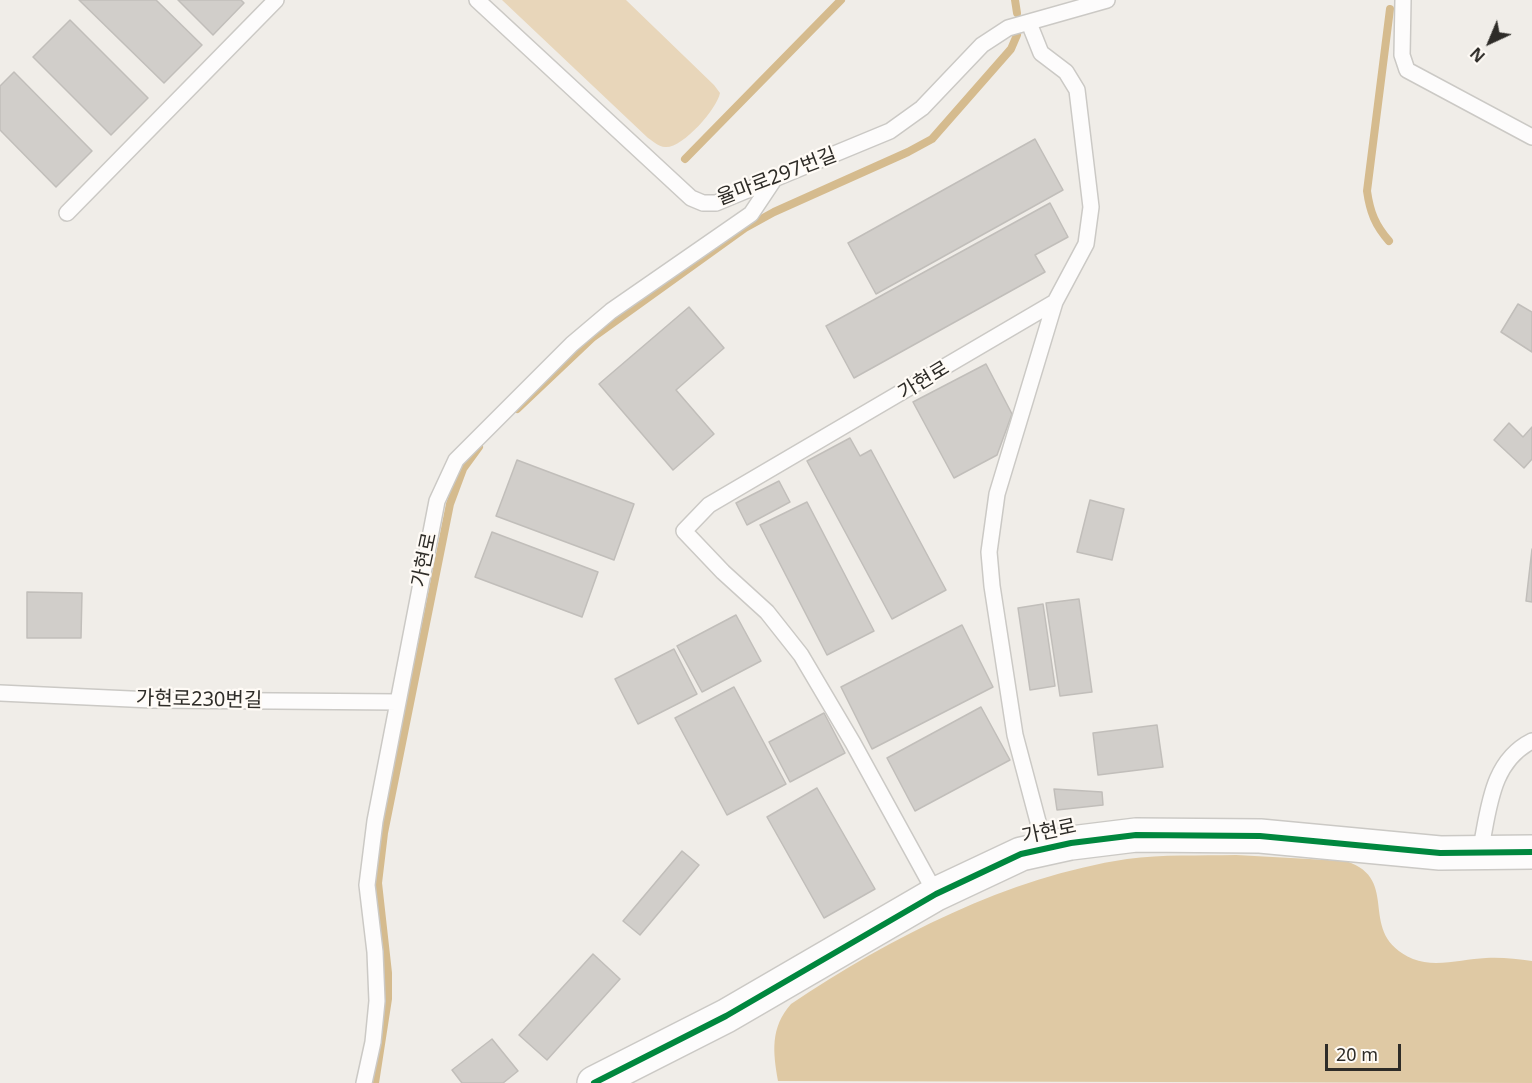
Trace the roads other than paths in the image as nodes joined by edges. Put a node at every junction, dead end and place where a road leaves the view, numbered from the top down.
1 (276, 0) edge
2 (477, 0) edge
3 (1107, 0) edge
4 (1403, 0) edge
5 (1029, 23) junction
6 (1532, 137) edge
7 (773, 182) junction
8 (67, 213) dead end
9 (1055, 302) junction
10 (0, 693) edge
11 (398, 702) junction
12 (1532, 741) edge
13 (1045, 848) junction
14 (1480, 852) junction
15 (1532, 852) edge
16 (936, 894) junction
17 (364, 1083) edge
18 (594, 1083) edge

1 - 8 lane
2 - 7 lane, 율마로297번길
3 - 5 lane, 율마로297번길
4 - 6 lane
5 - 7 lane, 율마로297번길
5 - 9 lane
7 - 11 lane, 가현로
9 - 13 lane
9 - 16 lane, 가현로
10 - 11 lane, 가현로230번길
11 - 17 lane, 가현로
12 - 14 lane
13 - 14 street, 가현로
13 - 16 street, 가현로
14 - 15 street, 가현로
16 - 18 street, 가현로

